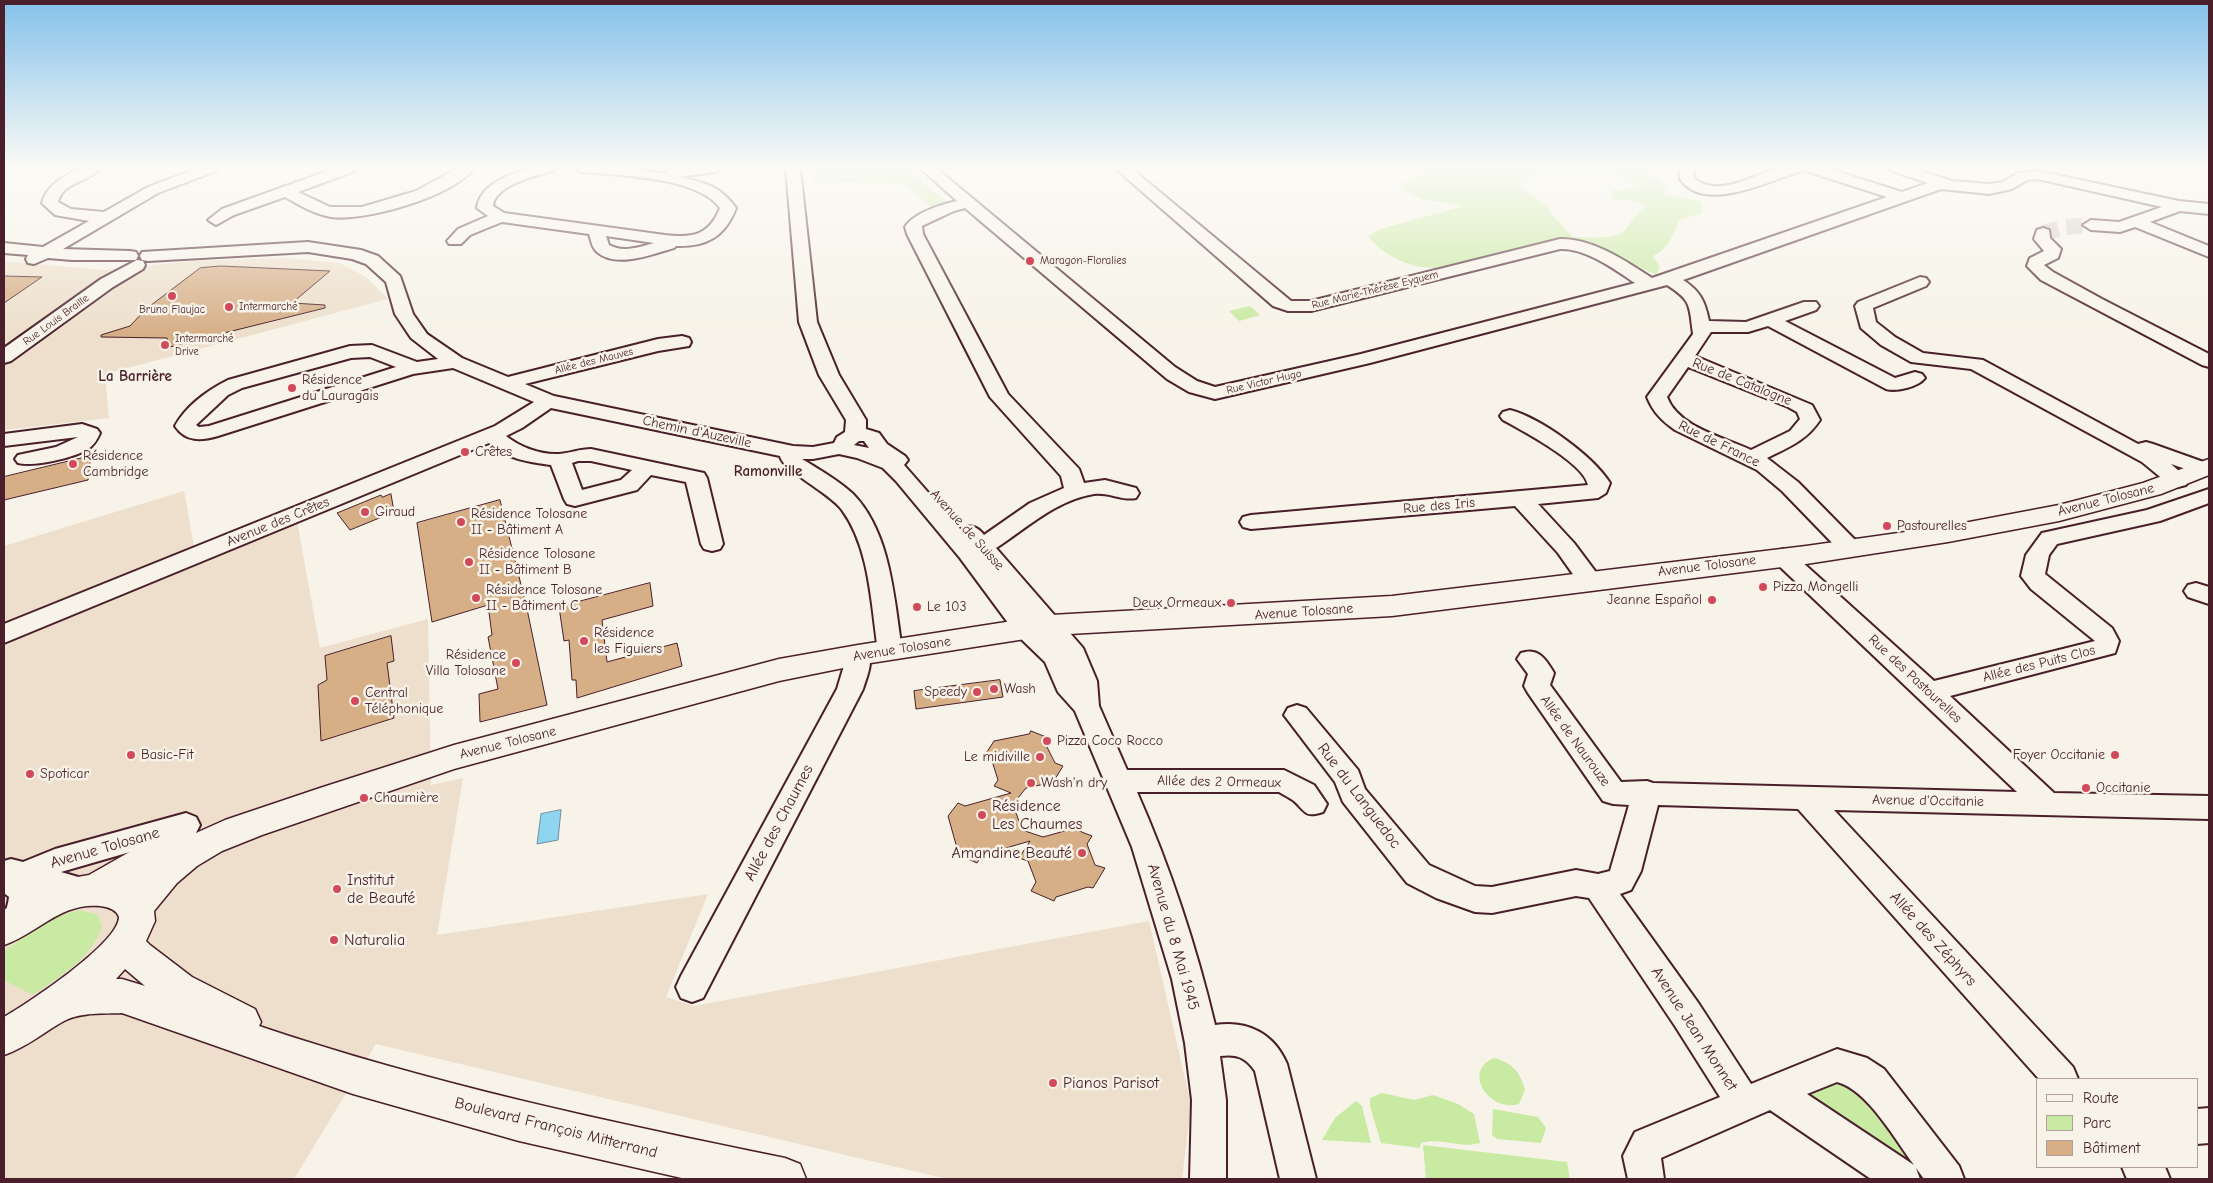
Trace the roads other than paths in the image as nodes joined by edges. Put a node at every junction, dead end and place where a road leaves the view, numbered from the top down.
1 (96, 223) edge
2 (485, 223) edge
3 (546, 223) edge
4 (723, 223) edge
5 (798, 223) edge
6 (916, 223) edge
7 (992, 223) edge
8 (1187, 223) edge
9 (1832, 223) edge
10 (2131, 223) edge
11 (2138, 223) edge
12 (2091, 225) tunnel mouth
13 (2043, 233) dead end
14 (455, 241) dead end
15 (4, 248) edge
16 (2209, 252) edge
17 (4, 255) edge
18 (40, 256) junction
19 (133, 261) junction
20 (382, 268) junction
21 (1669, 279) junction
22 (1920, 282) dead end
23 (1649, 284) junction
24 (1810, 306) dead end
25 (1770, 320) junction
26 (1702, 326) junction
27 (682, 342) dead end
28 (4, 357) edge
29 (1684, 359) junction
30 (2209, 361) edge
31 (455, 362) junction
32 (414, 368) junction
33 (1915, 378) dead end
34 (510, 386) junction
35 (543, 404) junction
36 (1510, 416) dead end
37 (2093, 429) junction
38 (492, 434) junction
39 (4, 440) edge
40 (858, 444) junction
41 (793, 452) junction
42 (1751, 458) junction
43 (25, 459) dead end
44 (560, 460) junction
45 (647, 468) junction
46 (2206, 468) edge
47 (2178, 480) junction
48 (1076, 493) junction
49 (1128, 493) dead end
50 (2209, 496) edge
51 (1521, 499) junction
52 (1251, 522) dead end
53 (712, 544) dead end
54 (1850, 548) junction
55 (976, 550) junction
56 (1783, 557) junction
57 (1590, 580) junction
58 (1039, 627) junction
59 (4, 634) edge
60 (890, 650) junction
61 (858, 655) junction
62 (1530, 659) dead end
63 (1929, 692) junction
64 (1297, 715) dead end
65 (403, 772) junction
66 (1118, 781) junction
67 (1647, 792) junction
68 (1805, 798) junction
69 (2046, 803) junction
70 (1313, 804) dead end
71 (2209, 808) edge
72 (186, 825) dead end
73 (11, 876) edge
74 (1598, 887) junction
75 (89, 889) junction
76 (136, 908) junction
77 (11, 924) edge
78 (125, 943) junction
79 (692, 987) dead end
80 (59, 1004) junction
81 (4, 1037) edge
82 (1202, 1043) junction
83 (330, 1067) junction
84 (2061, 1078) edge
85 (1758, 1097) junction
86 (2141, 1168) edge
87 (785, 1179) edge
88 (1208, 1179) edge
89 (1298, 1179) edge
90 (1646, 1179) edge
91 (1902, 1179) edge
92 (1946, 1179) edge
93 (2152, 1179) edge

1 - 18 street
2 - 14 street
3 - 4 street
5 - 40 street
6 - 48 street
7 - 23 street, Rue Victor Hugo
8 - 23 street, Rue Marie-Thérèse Eyquem
9 - 21 street, Rue Victor Hugo
10 - 12 street
11 - 16 street
13 - 30 street
15 - 18 street
17 - 18 street
18 - 19 street
19 - 20 street
19 - 20 street, Chemin d'Auzeville
19 - 28 street, Rue Louis Braille
20 - 31 street, Chemin d'Auzeville
21 - 23 street, Rue Victor Hugo
21 - 26 street
22 - 37 street
24 - 25 street
25 - 26 street
25 - 33 street
26 - 29 street, Rue de France
27 - 34 street, Allée des Mauves
29 - 42 street, Rue de France
29 - 42 street, Rue de Catalogne
31 - 32 street
31 - 34 street, Chemin d'Auzeville
32 - 32 street
34 - 35 street, Chemin d'Auzeville
35 - 38 street, Avenue des Crêtes
35 - 41 street, Chemin d'Auzeville
36 - 51 street
37 - 46 street
37 - 47 street
38 - 44 street
38 - 59 street, Avenue des Crêtes
39 - 43 street
40 - 41 street, Chemin d'Auzeville
40 - 55 street, Avenue de Suisse
41 - 60 street
42 - 54 street, Rue de France
44 - 45 street
44 - 45 street
45 - 53 street
46 - 47 main road, Avenue Tolosane
47 - 54 main road, Avenue Tolosane
48 - 49 street
48 - 55 street
50 - 63 street, Allée des Puits Clos
51 - 52 street, Rue des Iris
51 - 57 street
54 - 56 main road, Avenue Tolosane
55 - 58 street, Avenue de Suisse
56 - 57 main road, Avenue Tolosane
56 - 63 street, Rue des Pastourelles
57 - 58 main road, Avenue Tolosane
58 - 60 main road, Avenue Tolosane
58 - 66 street, Avenue du 8 Mai 1945
60 - 61 main road, Avenue Tolosane
61 - 65 main road, Avenue Tolosane
61 - 79 street, Allée des Chaumes
62 - 67 street, Allée de Naurouze
63 - 69 street, Rue des Pastourelles
64 - 74 street, Rue du Languedoc
65 - 75 main road, Avenue Tolosane
65 - 76 main road, Avenue Tolosane
66 - 70 street, Allée des 2 Ormeaux
66 - 82 street, Avenue du 8 Mai 1945
67 - 68 street, Avenue d'Occitanie
67 - 74 street, Rue du Languedoc
68 - 69 street, Avenue d'Occitanie
68 - 84 street, Allée des Zéphyrs
69 - 71 street, Avenue d'Occitanie
72 - 73 street, Avenue Tolosane
73 - 75 street
73 - 77 street
74 - 85 street, Avenue Jean Monnet
75 - 76 main road
75 - 77 main road, Avenue Tolosane
76 - 78 main road
78 - 80 main road
78 - 83 main road, Boulevard François Mitterrand
80 - 81 main road
80 - 83 main road, Boulevard François Mitterrand
82 - 88 street, Avenue du 8 Mai 1945
82 - 89 street
83 - 87 main road, Boulevard François Mitterrand
85 - 90 street, Avenue Jean Monnet
85 - 91 street
85 - 92 street
86 - 93 street

